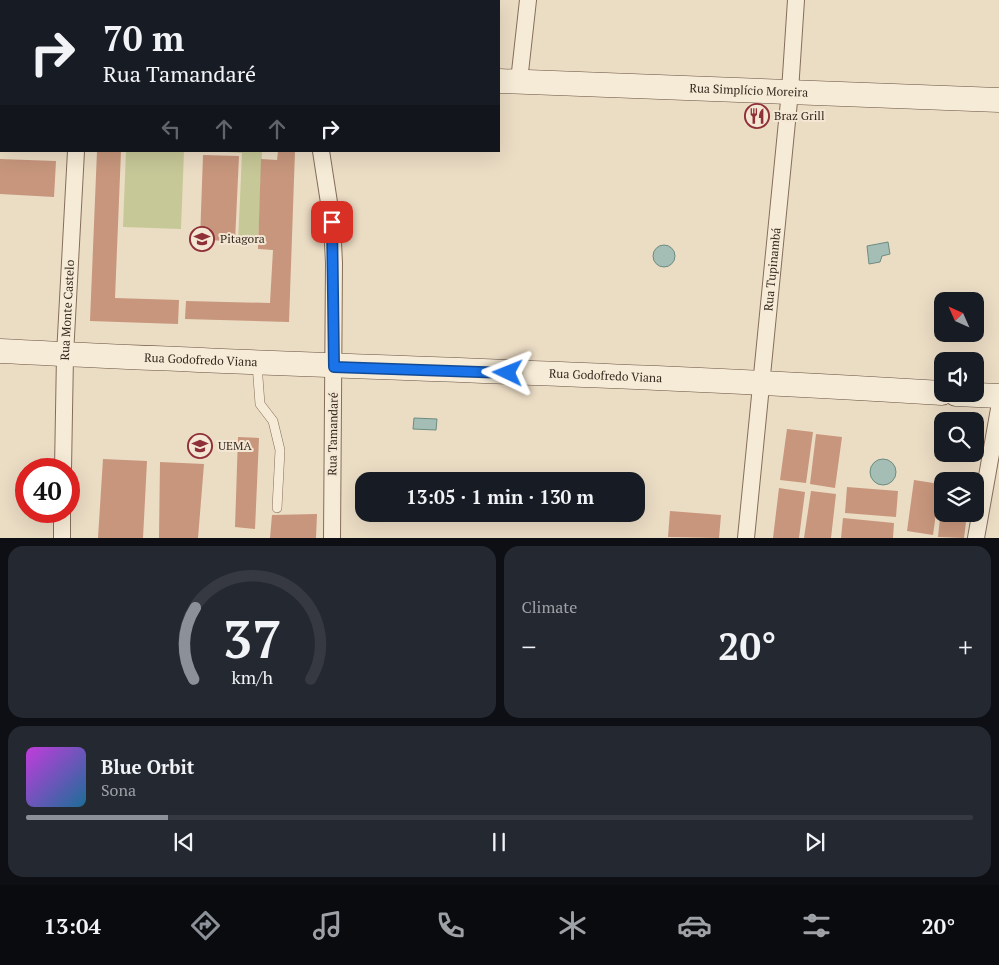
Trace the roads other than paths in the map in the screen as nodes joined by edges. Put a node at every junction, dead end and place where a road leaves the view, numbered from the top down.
1 (528, 0) edge
2 (796, 0) edge
3 (509, 81) edge
4 (790, 91) junction
5 (999, 100) edge
6 (76, 152) edge
7 (321, 152) edge
8 (0, 351) edge
9 (65, 354) junction
10 (257, 364) junction
11 (334, 367) junction
12 (760, 381) junction
13 (934, 392) edge
14 (984, 395) edge
15 (999, 396) edge
16 (999, 409) edge
17 (63, 458) edge
18 (277, 508) dead end
19 (62, 523) edge
20 (62, 538) edge
21 (332, 538) edge
22 (746, 538) edge
23 (976, 538) edge

1 - 3 street
2 - 4 street, Rua Tupinambá
3 - 4 street, Rua Simplício Moreira
4 - 5 street, Rua Simplício Moreira
4 - 12 street, Rua Tupinambá
6 - 9 street, Rua Monte Castelo
7 - 11 street, Rua Tamandaré
8 - 9 street, Rua Godofredo Viana
9 - 10 street, Rua Godofredo Viana
9 - 17 street, Rua Monte Castelo
10 - 11 street, Rua Godofredo Viana
10 - 18 lane
11 - 12 street, Rua Godofredo Viana
11 - 21 street, Rua Tamandaré
12 - 13 street, Rua Godofredo Viana
12 - 22 street, Rua Tupinambá
14 - 15 street
16 - 23 street
19 - 20 street

